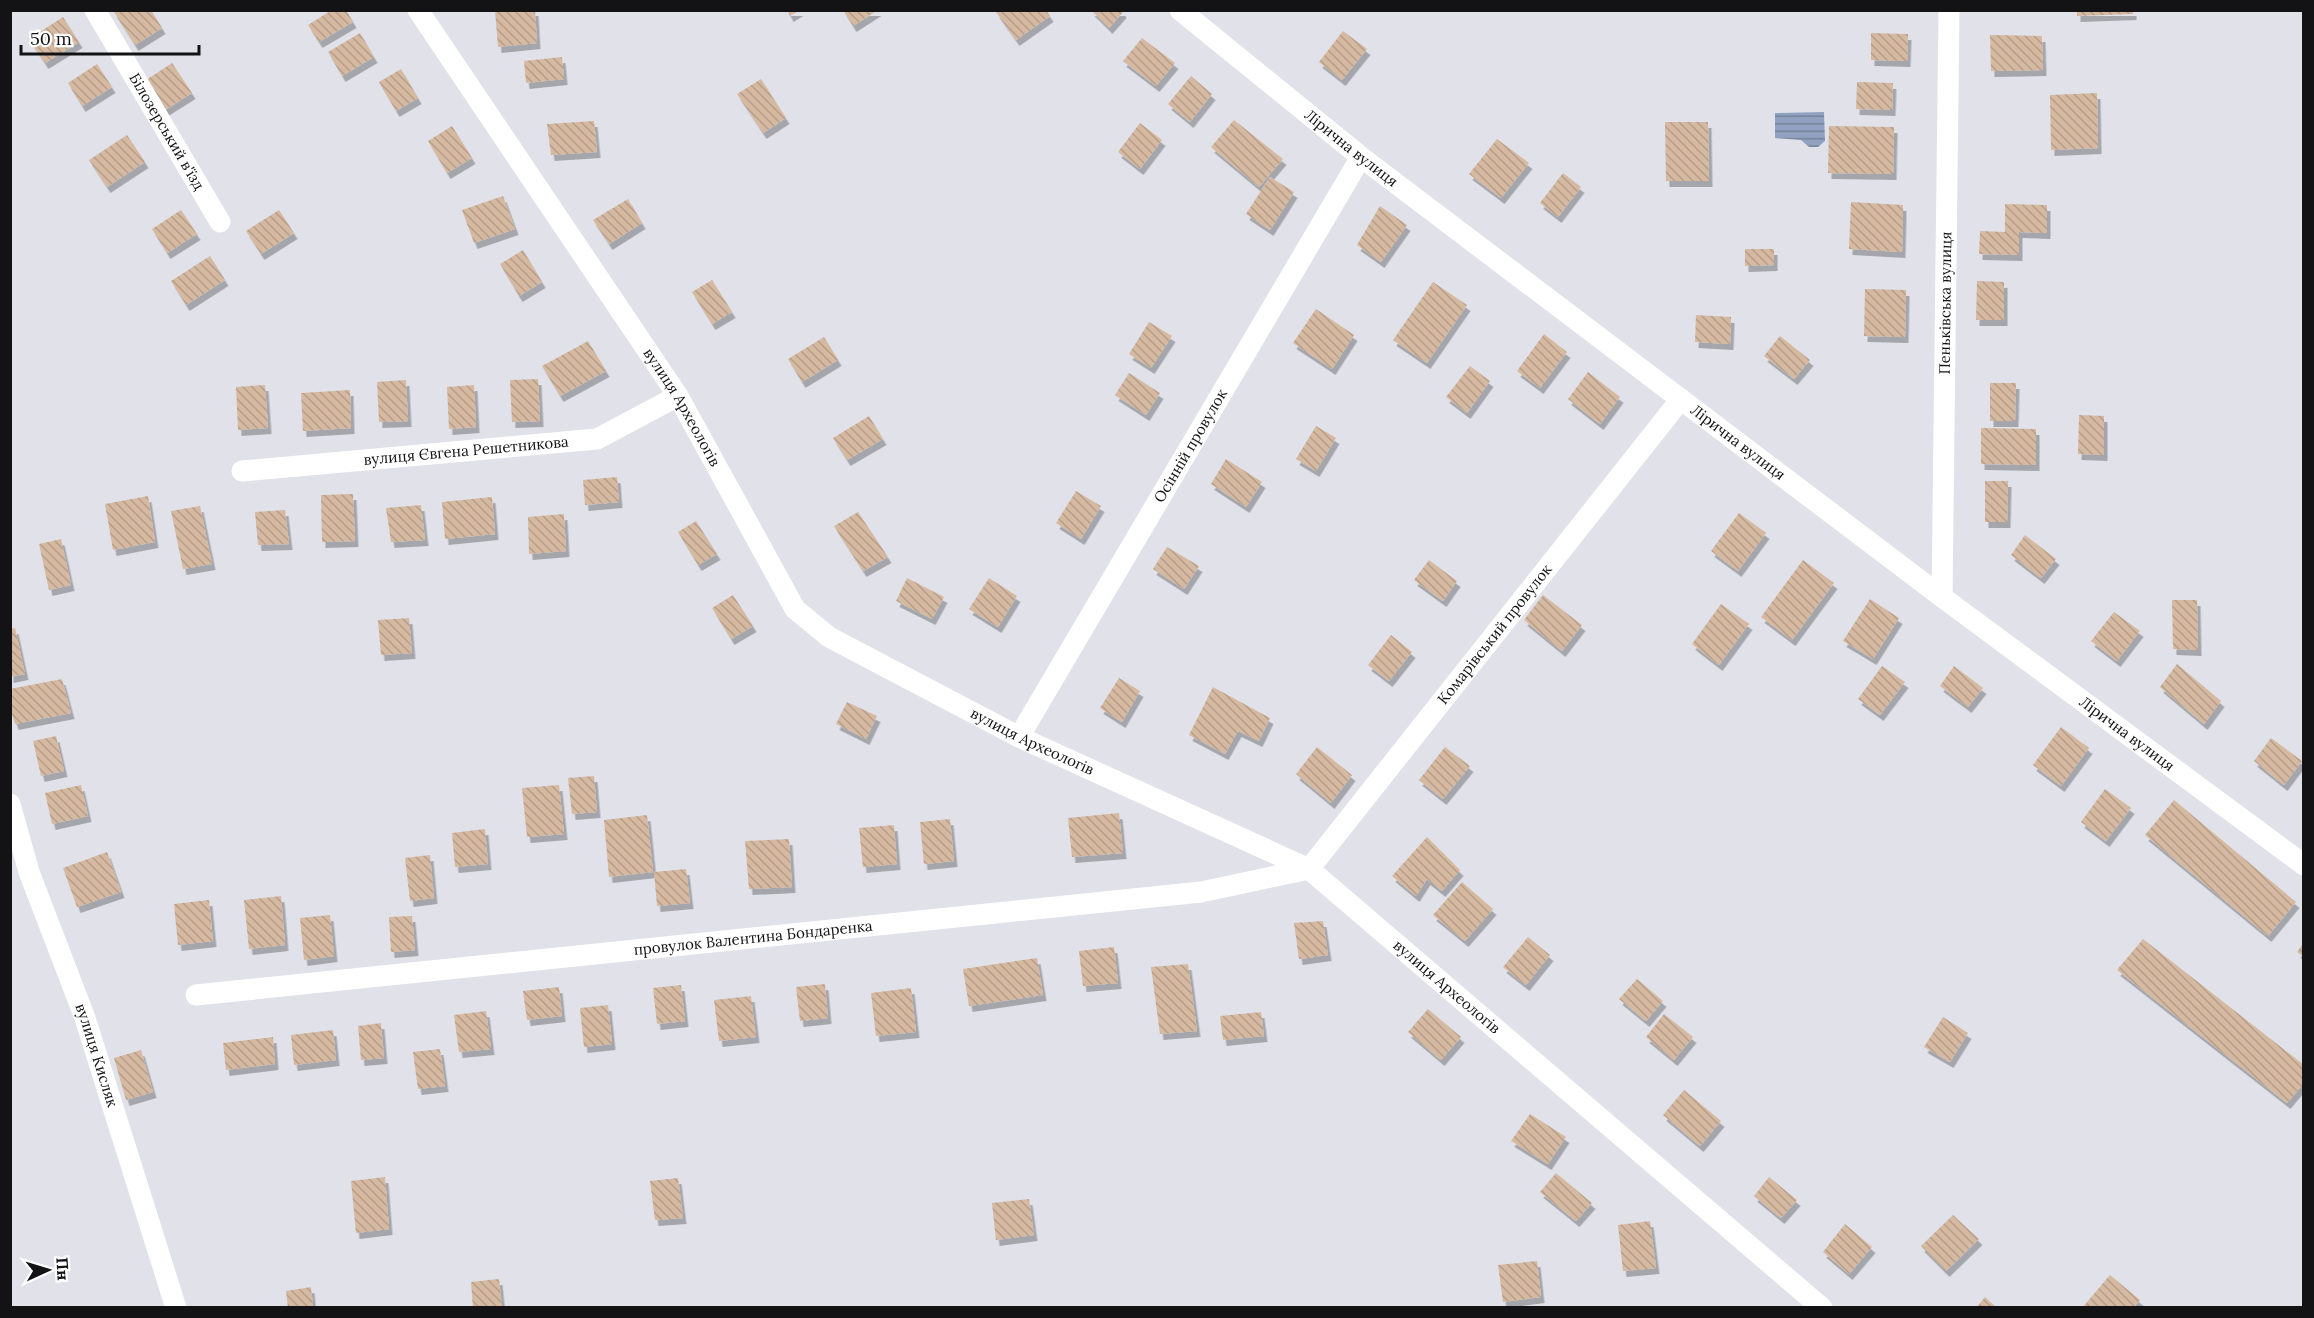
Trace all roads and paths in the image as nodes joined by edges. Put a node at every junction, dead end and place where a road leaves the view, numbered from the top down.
1 (95, 10) edge
2 (418, 10) edge
3 (1180, 10) edge
4 (1949, 10) edge
5 (1361, 157) junction
6 (220, 222) dead end
7 (678, 396) junction
8 (1681, 399) junction
9 (242, 471) dead end
10 (1942, 597) junction
11 (1019, 737) junction
12 (10, 804) edge
13 (2304, 865) edge
14 (1309, 869) junction
15 (196, 994) dead end
16 (176, 1308) edge
17 (1822, 1308) edge

1 - 6 street, Білозерський в'їзд
2 - 7 street, вулиця Археологів
3 - 5 street, Лірична вулиця
4 - 10 street, Пеньківська вулиця
5 - 8 street, Лірична вулиця
5 - 11 street, Осінній провулок
7 - 9 street, вулиця Євгена Решетникова
7 - 11 street, вулиця Археологів
8 - 10 street, Лірична вулиця
8 - 14 street, Комарівський провулок
10 - 13 street, Лірична вулиця
11 - 14 street, вулиця Археологів
12 - 16 street, вулиця Кисляк
14 - 15 street, провулок Валентина Бондаренка
14 - 17 street, вулиця Археологів

